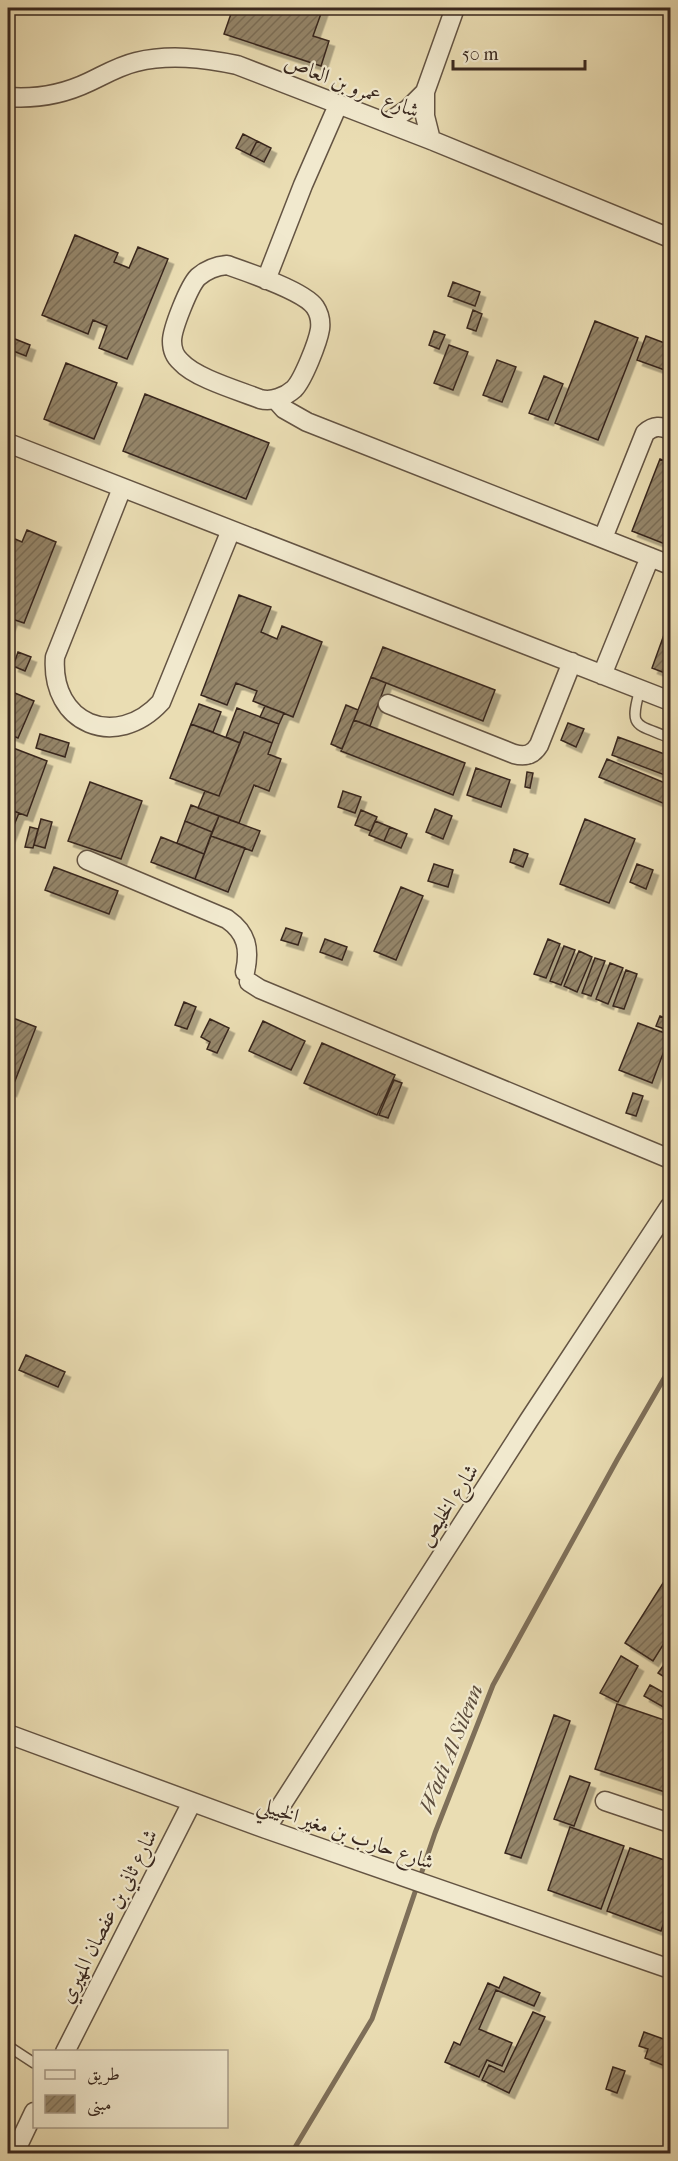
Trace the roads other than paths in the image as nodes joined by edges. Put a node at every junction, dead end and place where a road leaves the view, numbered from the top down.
1 (455, 8) edge
2 (425, 92) junction
3 (8, 97) edge
4 (338, 105) junction
5 (387, 123) junction
6 (431, 140) junction
7 (670, 238) edge
8 (266, 280) junction
9 (275, 399) junction
10 (670, 430) edge
11 (8, 443) edge
12 (122, 488) junction
13 (231, 530) junction
14 (603, 538) junction
15 (650, 557) junction
16 (670, 565) edge
17 (572, 662) junction
18 (602, 675) junction
19 (640, 689) junction
20 (670, 701) edge
21 (388, 704) dead end
22 (670, 738) edge
23 (87, 860) dead end
24 (670, 1159) edge
25 (670, 1206) edge
26 (8, 1734) edge
27 (605, 1801) dead end
28 (192, 1802) junction
29 (670, 1823) edge
30 (266, 1829) junction
31 (670, 1970) edge
32 (8, 2046) edge
33 (66, 2050) edge
34 (33, 2062) edge
35 (33, 2114) edge
36 (14, 2154) edge

1 - 2 street
2 - 5 street
2 - 6 street
3 - 4 street, شارع عمرو بن العاص
4 - 5 street, شارع عمرو بن العاص
4 - 8 street
5 - 6 street, شارع عمرو بن العاص
6 - 7 street, شارع عمرو بن العاص
8 - 9 street
8 - 9 street
9 - 14 street
10 - 14 street
11 - 12 street
12 - 13 street
12 - 13 street
13 - 17 street
14 - 15 street
15 - 16 street
15 - 18 street
17 - 18 street
17 - 21 street
18 - 19 street
19 - 20 street
19 - 22 lane
23 - 24 street
25 - 30 street, شارع الخليص
26 - 28 street, شارع حارب بن مغير الخييلي
27 - 29 street
28 - 30 street, شارع حارب بن مغير الخييلي
28 - 33 street, شارع ثاني بن عفصان المهيري
30 - 31 street, شارع حارب بن مغير الخييلي
32 - 34 lane
35 - 36 street

